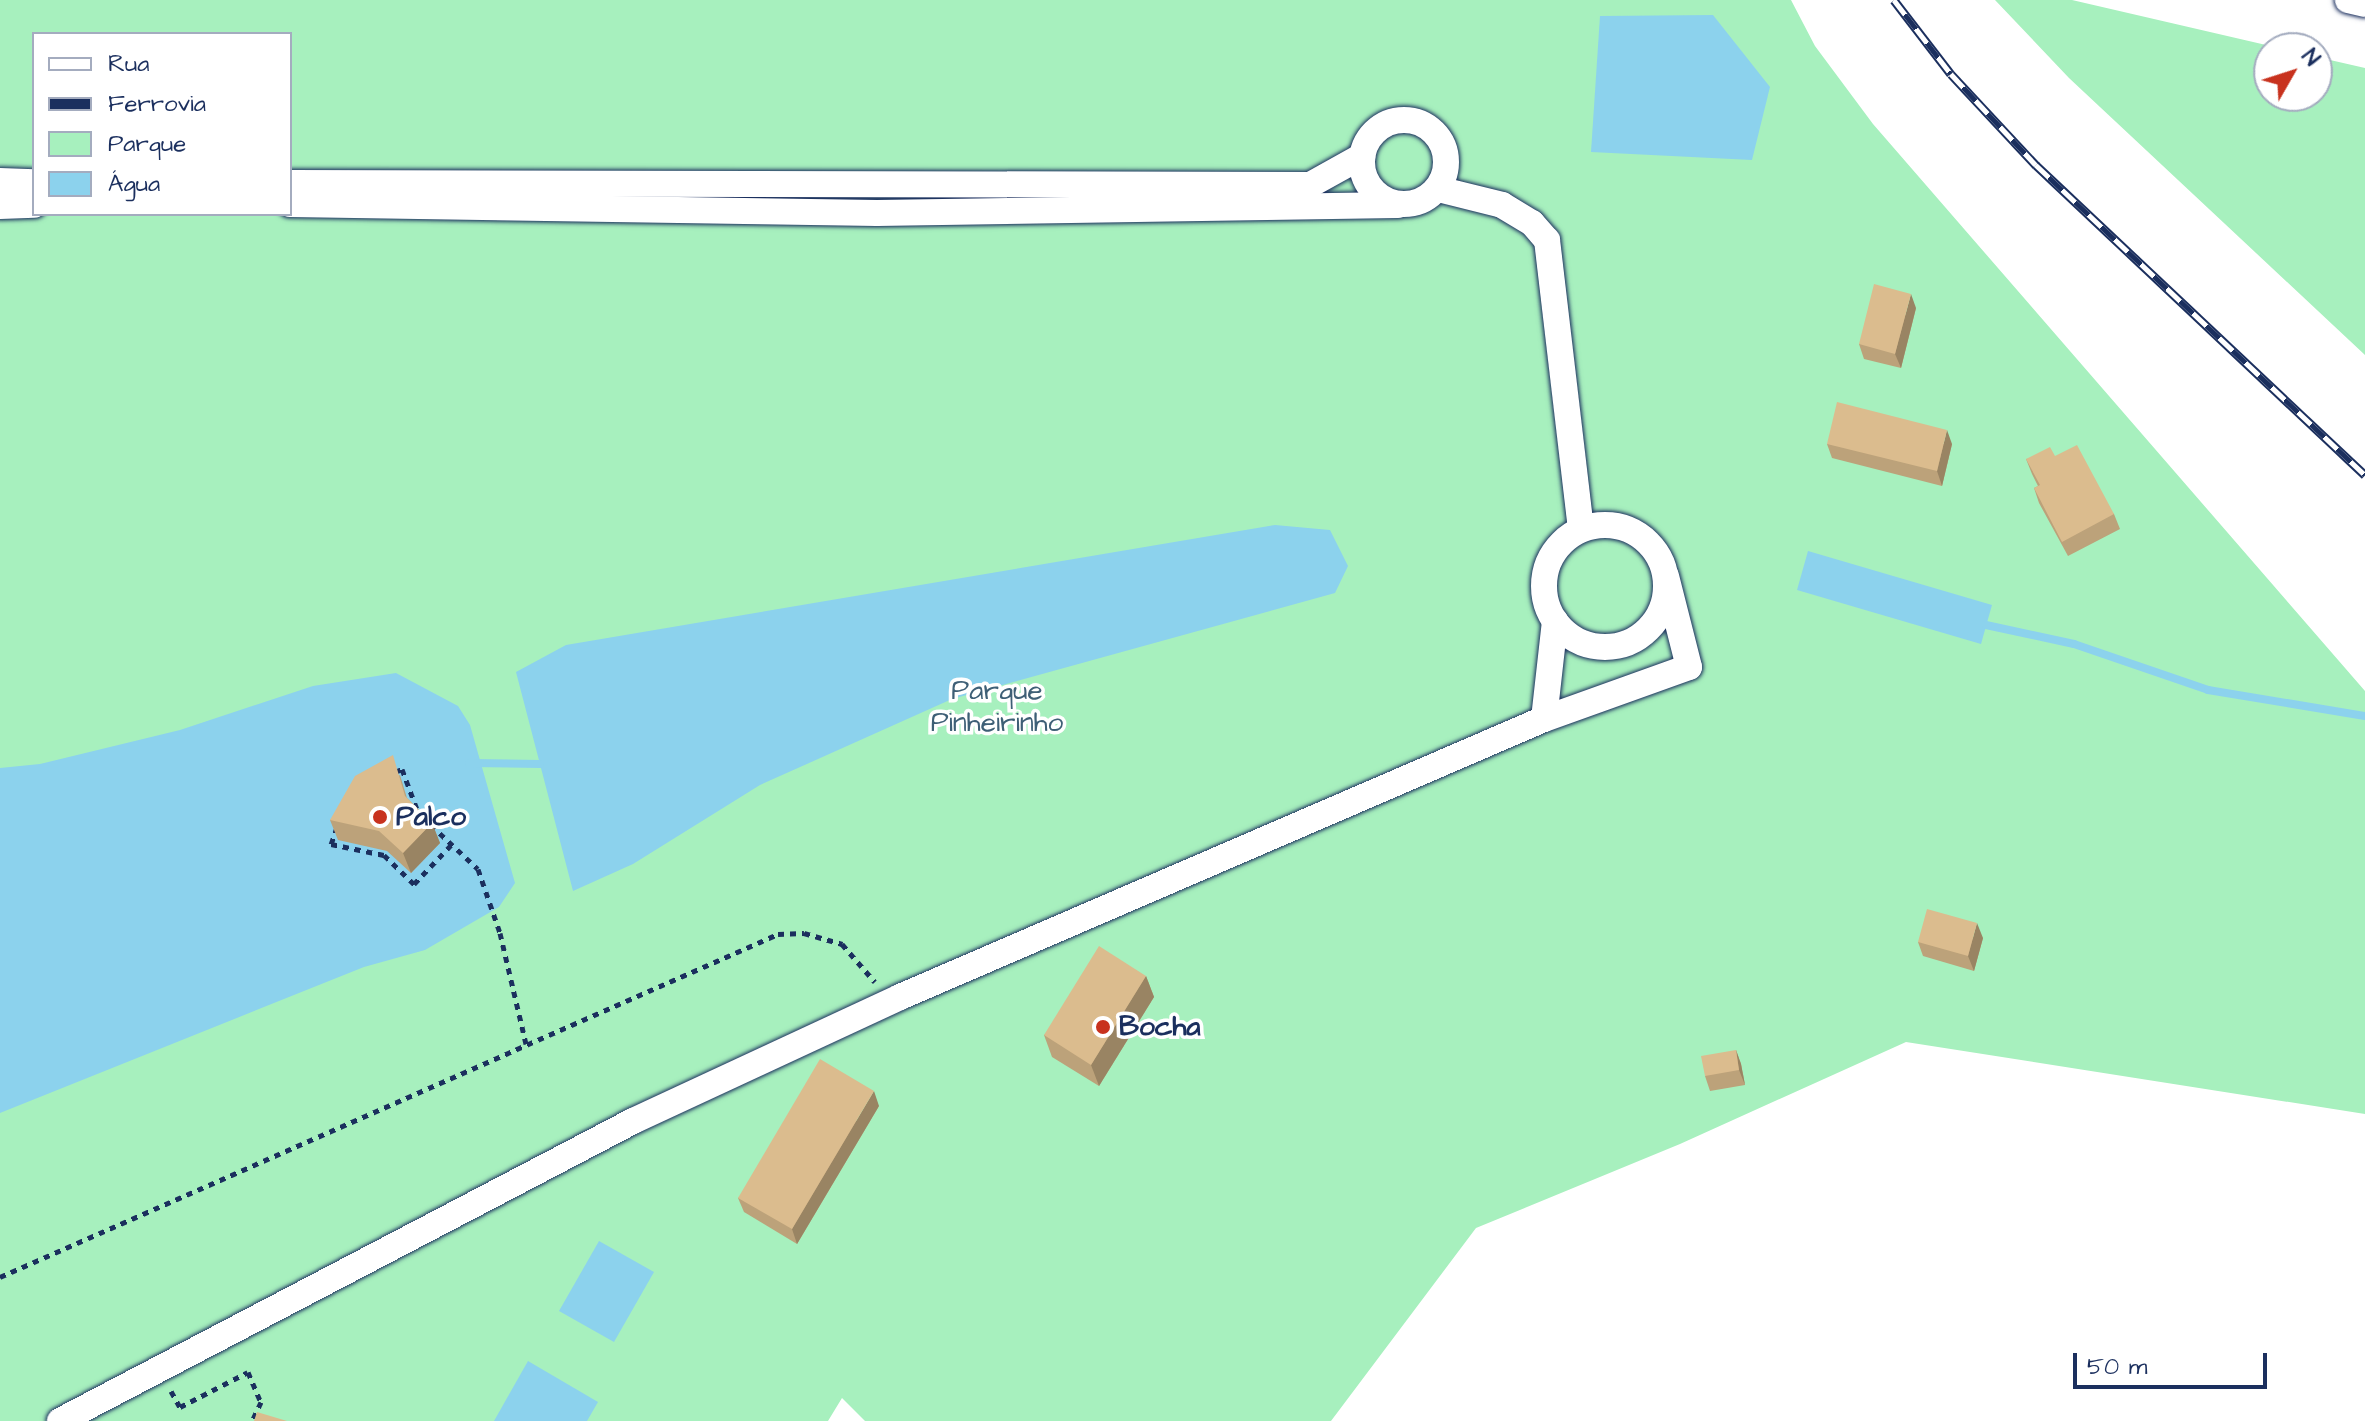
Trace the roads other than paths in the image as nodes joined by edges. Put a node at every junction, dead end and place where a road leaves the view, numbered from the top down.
1 (2348, 0) edge
2 (2365, 4) edge
3 (1362, 156) junction
4 (0, 181) edge
5 (32, 182) edge
6 (292, 183) edge
7 (1438, 189) junction
8 (292, 204) edge
9 (32, 205) edge
10 (1398, 205) junction
11 (0, 206) edge
12 (1581, 529) junction
13 (1666, 576) junction
14 (1555, 621) junction
15 (1544, 719) junction
16 (60, 1421) edge

1 - 2 street
3 - 6 street
3 - 7 street
3 - 10 street
4 - 5 street
7 - 10 street
7 - 12 street
8 - 10 street
9 - 11 street
12 - 13 street
12 - 14 street
13 - 14 street
13 - 15 street
14 - 15 street
15 - 16 street

